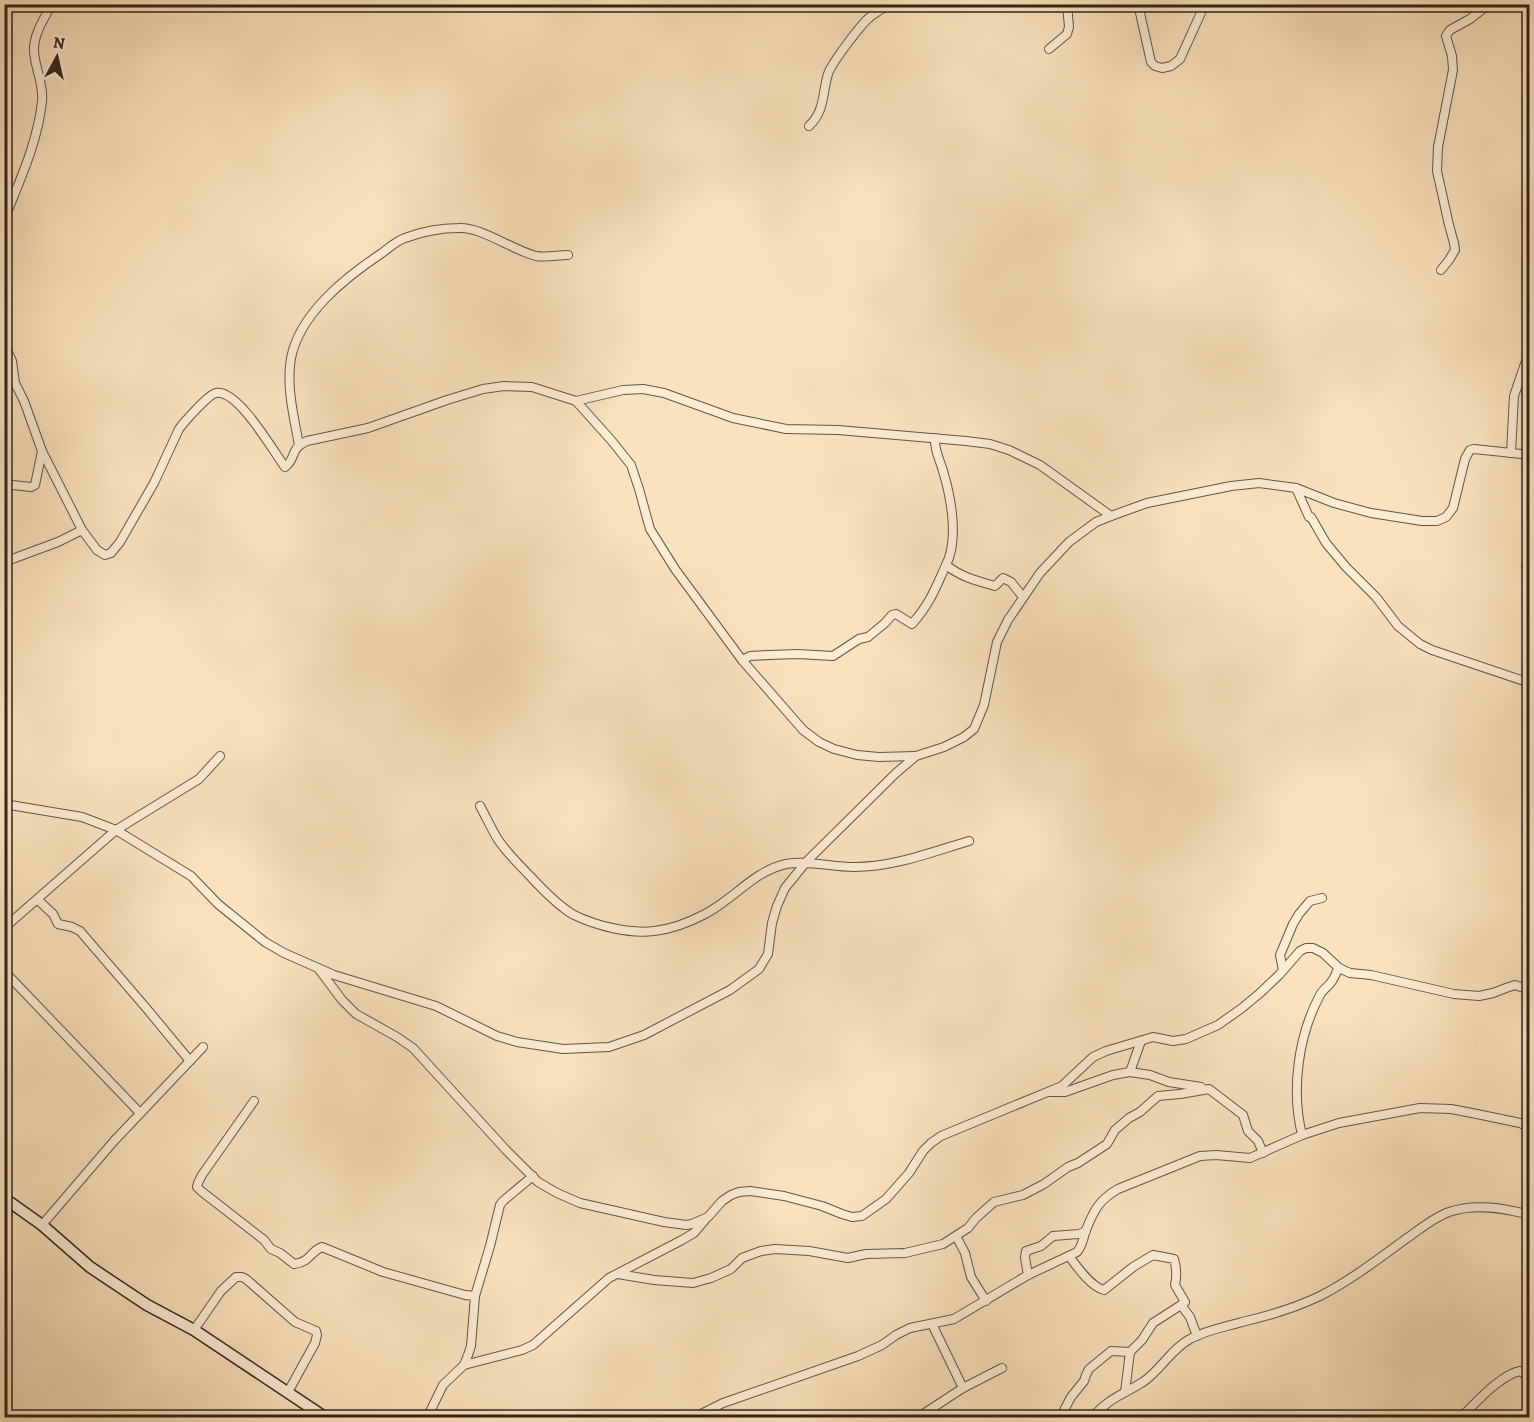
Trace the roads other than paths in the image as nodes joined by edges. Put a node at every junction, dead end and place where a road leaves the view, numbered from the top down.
1 (17, 4) edge
2 (52, 4) edge
3 (890, 4) edge
4 (1067, 4) edge
5 (1138, 4) edge
6 (1205, 4) edge
7 (1489, 4) edge
8 (4, 12) edge
9 (1049, 49) dead end
10 (808, 126) dead end
11 (4, 220) edge
12 (568, 255) dead end
13 (1441, 270) dead end
14 (4, 343) edge
15 (1530, 349) edge
16 (576, 401) junction
17 (935, 438) junction
18 (299, 445) junction
19 (42, 451) junction
20 (1511, 453) junction
21 (1530, 454) edge
22 (4, 484) edge
23 (1296, 488) junction
24 (1111, 516) junction
25 (82, 530) junction
26 (4, 562) edge
27 (946, 565) junction
28 (1023, 597) junction
29 (742, 660) junction
30 (1530, 683) edge
31 (220, 756) dead end
32 (916, 756) junction
33 (4, 804) edge
34 (480, 806) dead end
35 (116, 830) junction
36 (969, 841) dead end
37 (807, 861) junction
38 (1322, 898) dead end
39 (38, 900) junction
40 (4, 928) edge
41 (317, 968) junction
42 (1338, 968) junction
43 (1283, 970) junction
44 (4, 971) edge
45 (1530, 990) edge
46 (1141, 1041) junction
47 (203, 1047) dead end
48 (190, 1061) junction
49 (1130, 1072) junction
50 (1209, 1089) junction
51 (1049, 1092) junction
52 (254, 1101) dead end
53 (140, 1113) junction
54 (1530, 1128) edge
55 (1302, 1136) junction
56 (1263, 1153) junction
57 (533, 1176) junction
58 (4, 1198) edge
59 (1530, 1215) edge
60 (708, 1217) junction
61 (42, 1225) junction
62 (1086, 1231) junction
63 (956, 1236) junction
64 (1069, 1256) junction
65 (618, 1274) junction
66 (1028, 1275) junction
67 (475, 1296) junction
68 (986, 1301) junction
69 (1181, 1305) junction
70 (932, 1324) junction
71 (194, 1330) junction
72 (1197, 1336) junction
73 (1130, 1352) junction
74 (464, 1365) junction
75 (1002, 1368) dead end
76 (1530, 1378) edge
77 (963, 1388) junction
78 (288, 1392) junction
79 (1125, 1392) junction
80 (326, 1418) edge
81 (427, 1418) edge
82 (693, 1418) edge
83 (917, 1418) edge
84 (1060, 1418) edge
85 (1092, 1418) edge
86 (1460, 1418) edge

1 - 8 street
2 - 11 street
3 - 10 street
4 - 9 street
5 - 6 street
7 - 13 street
12 - 18 street
14 - 19 street
15 - 20 street
16 - 17 street
16 - 18 street
16 - 29 street
17 - 24 street
17 - 27 street
18 - 25 street
19 - 22 street
19 - 25 street
20 - 21 street
20 - 23 street
23 - 24 street
23 - 30 street
24 - 28 street
25 - 26 street
27 - 28 street
27 - 29 street
28 - 32 street
29 - 32 street
31 - 35 street
32 - 37 street
33 - 35 street
34 - 37 street
35 - 39 street
35 - 41 street
36 - 37 street
37 - 41 street
38 - 43 street
39 - 40 street
39 - 48 street
41 - 57 street
42 - 43 street
42 - 45 street
42 - 55 street
43 - 46 street
44 - 53 street
46 - 49 street
46 - 51 street
47 - 48 street
48 - 53 street
49 - 50 street
49 - 51 street
50 - 56 street
50 - 63 street
51 - 60 street
52 - 67 street
53 - 61 street
54 - 55 street
55 - 56 street
56 - 62 street
57 - 60 street
57 - 67 street
58 - 61 main road
59 - 72 street
60 - 65 street
61 - 71 main road
62 - 64 street
62 - 66 street
63 - 65 street
63 - 68 street
64 - 66 street
64 - 69 street
65 - 74 street
66 - 68 street
67 - 74 street
68 - 70 street
69 - 72 street
69 - 73 street
70 - 77 street
70 - 82 street
71 - 78 main road
71 - 78 street
72 - 79 street
73 - 79 street
73 - 84 street
74 - 81 street
75 - 77 street
76 - 86 street
77 - 83 street
78 - 80 main road
79 - 85 street

